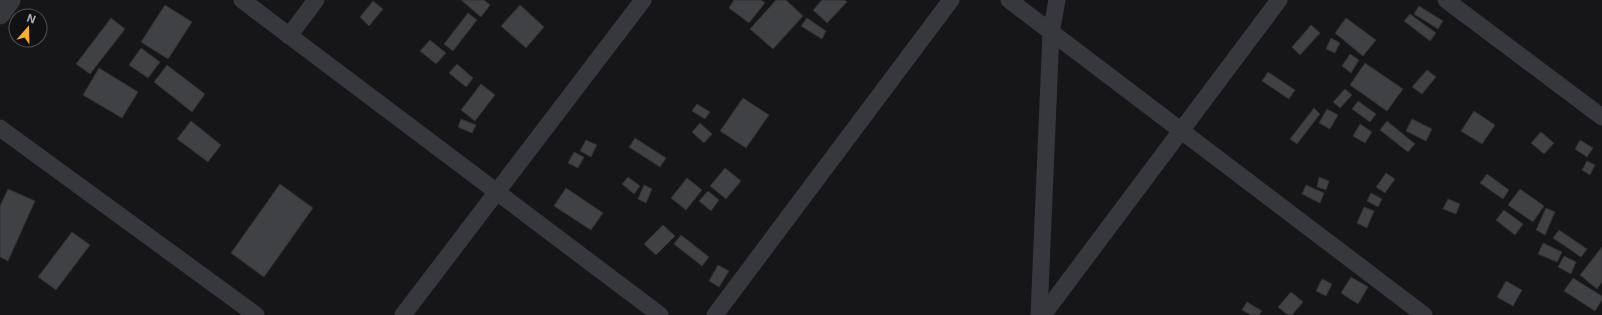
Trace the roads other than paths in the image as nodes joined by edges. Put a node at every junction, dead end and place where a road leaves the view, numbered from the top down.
1 (10, 0) edge
2 (242, 0) edge
3 (316, 0) edge
4 (643, 0) edge
5 (951, 0) edge
6 (1009, 0) edge
7 (1057, 0) edge
8 (1279, 0) edge
9 (1446, 0) edge
10 (0, 14) edge
11 (1051, 32) junction
12 (289, 36) junction
13 (1601, 115) edge
14 (0, 128) edge
15 (1181, 131) junction
16 (497, 193) junction
17 (256, 315) edge
18 (402, 315) edge
19 (660, 315) edge
20 (715, 315) edge
21 (1039, 315) edge
22 (1043, 315) edge
23 (1424, 315) edge

1 - 10 street
2 - 12 street
3 - 12 street
4 - 16 street
5 - 20 street
6 - 11 street
7 - 11 street
8 - 15 street
9 - 13 street
11 - 15 street
11 - 21 street
12 - 16 street
14 - 17 street
15 - 22 street
15 - 23 street
16 - 18 street
16 - 19 street

